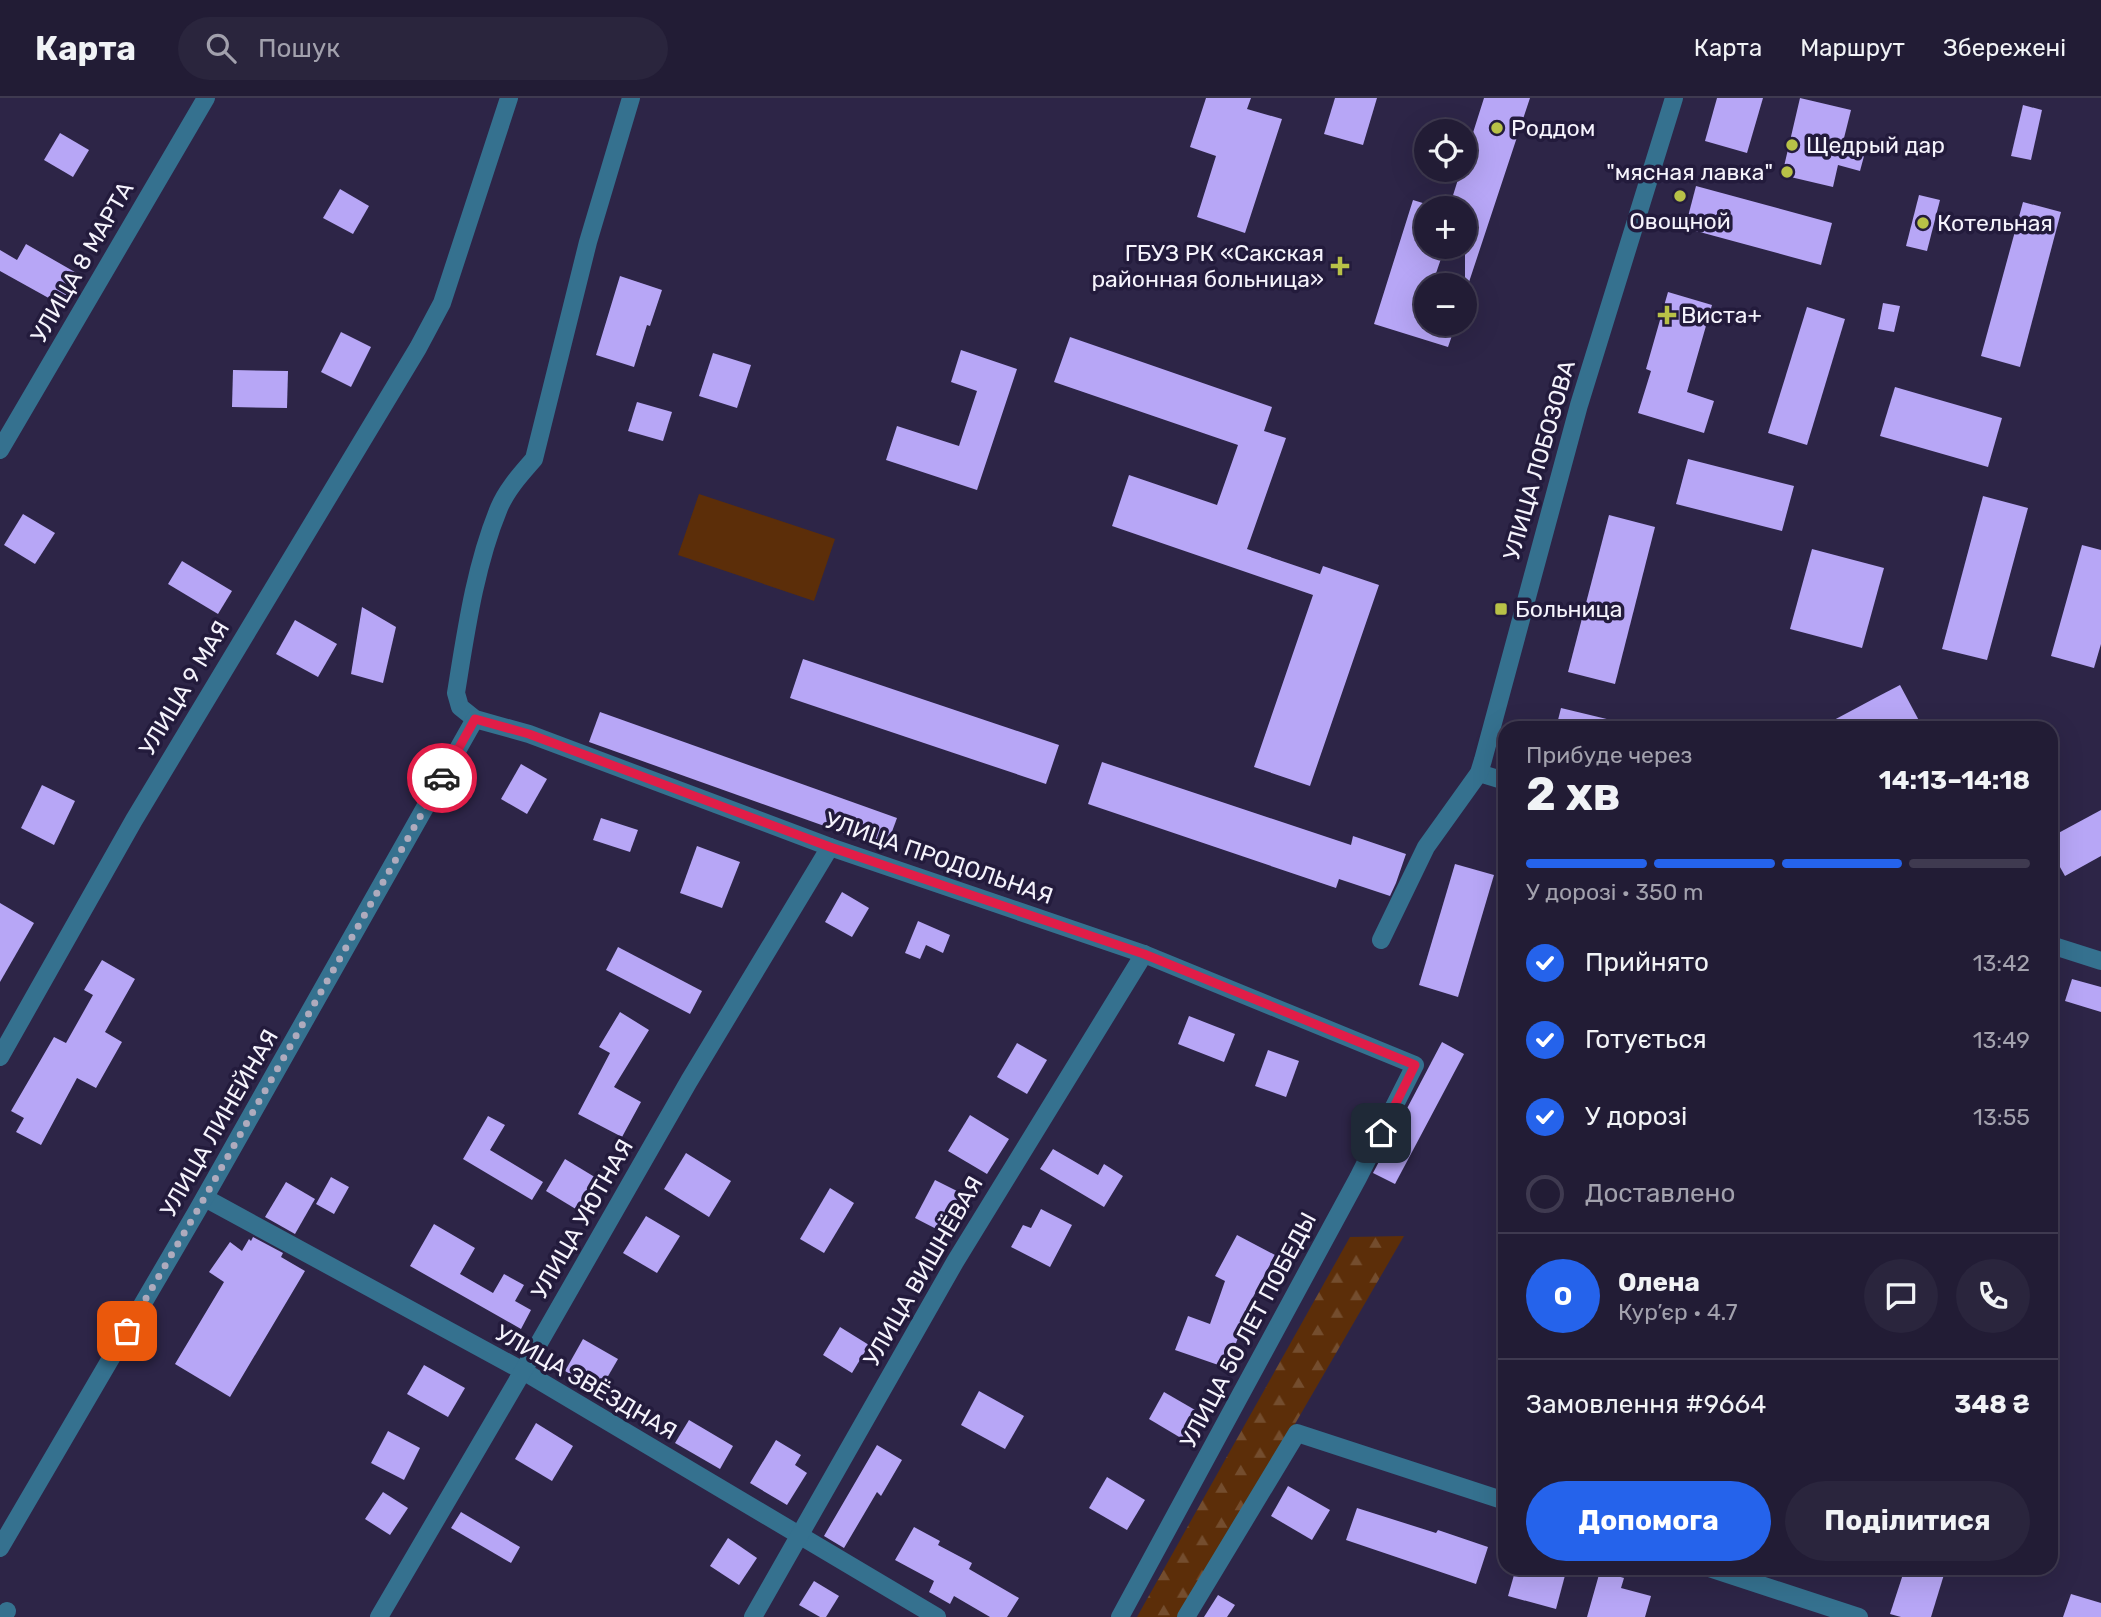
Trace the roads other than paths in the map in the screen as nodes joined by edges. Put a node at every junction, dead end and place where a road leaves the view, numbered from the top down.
1 (206, 98) edge
2 (509, 98) edge
3 (631, 98) edge
4 (1674, 98) edge
5 (0, 450) edge
6 (475, 719) junction
7 (1475, 777) junction
8 (1498, 780) edge
9 (830, 847) junction
10 (1381, 940) dead end
11 (2058, 947) edge
12 (1144, 954) junction
13 (2101, 961) edge
14 (0, 1057) edge
15 (1415, 1065) joint
16 (205, 1198) junction
17 (523, 1371) junction
18 (1498, 1499) edge
19 (799, 1536) junction
20 (0, 1548) edge
21 (1730, 1575) edge
22 (379, 1617) edge
23 (753, 1617) edge
24 (937, 1617) edge
25 (1120, 1617) edge
26 (1185, 1617) edge
27 (1859, 1617) edge

1 - 5 street, УЛИЦА 8 МАРТА
2 - 14 street, УЛИЦА 9 МАЯ
3 - 6 street
4 - 7 street, УЛИЦА ЛОБОЗОВА
6 - 9 street, УЛИЦА ПРОДОЛЬНАЯ
6 - 16 street, УЛИЦА ЛИНЕЙНАЯ
7 - 8 street
7 - 10 street, УЛИЦА ЛОБОЗОВА
9 - 12 street, УЛИЦА ПРОДОЛЬНАЯ
9 - 17 street, УЛИЦА УЮТНАЯ
11 - 13 street
12 - 15 street, УЛИЦА ПРОДОЛЬНАЯ
12 - 19 street, УЛИЦА ВИШНЁВАЯ
15 - 25 street, УЛИЦА 50 ЛЕТ ПОБЕДЫ
16 - 17 street, УЛИЦА ЗВЁЗДНАЯ
16 - 20 street, УЛИЦА ЛИНЕЙНАЯ
17 - 19 street, УЛИЦА ЗВЁЗДНАЯ
17 - 22 street, УЛИЦА УЮТНАЯ
18 - 26 street
19 - 23 street, УЛИЦА ВИШНЁВАЯ
19 - 24 street, УЛИЦА ЗВЁЗДНАЯ
21 - 27 street

